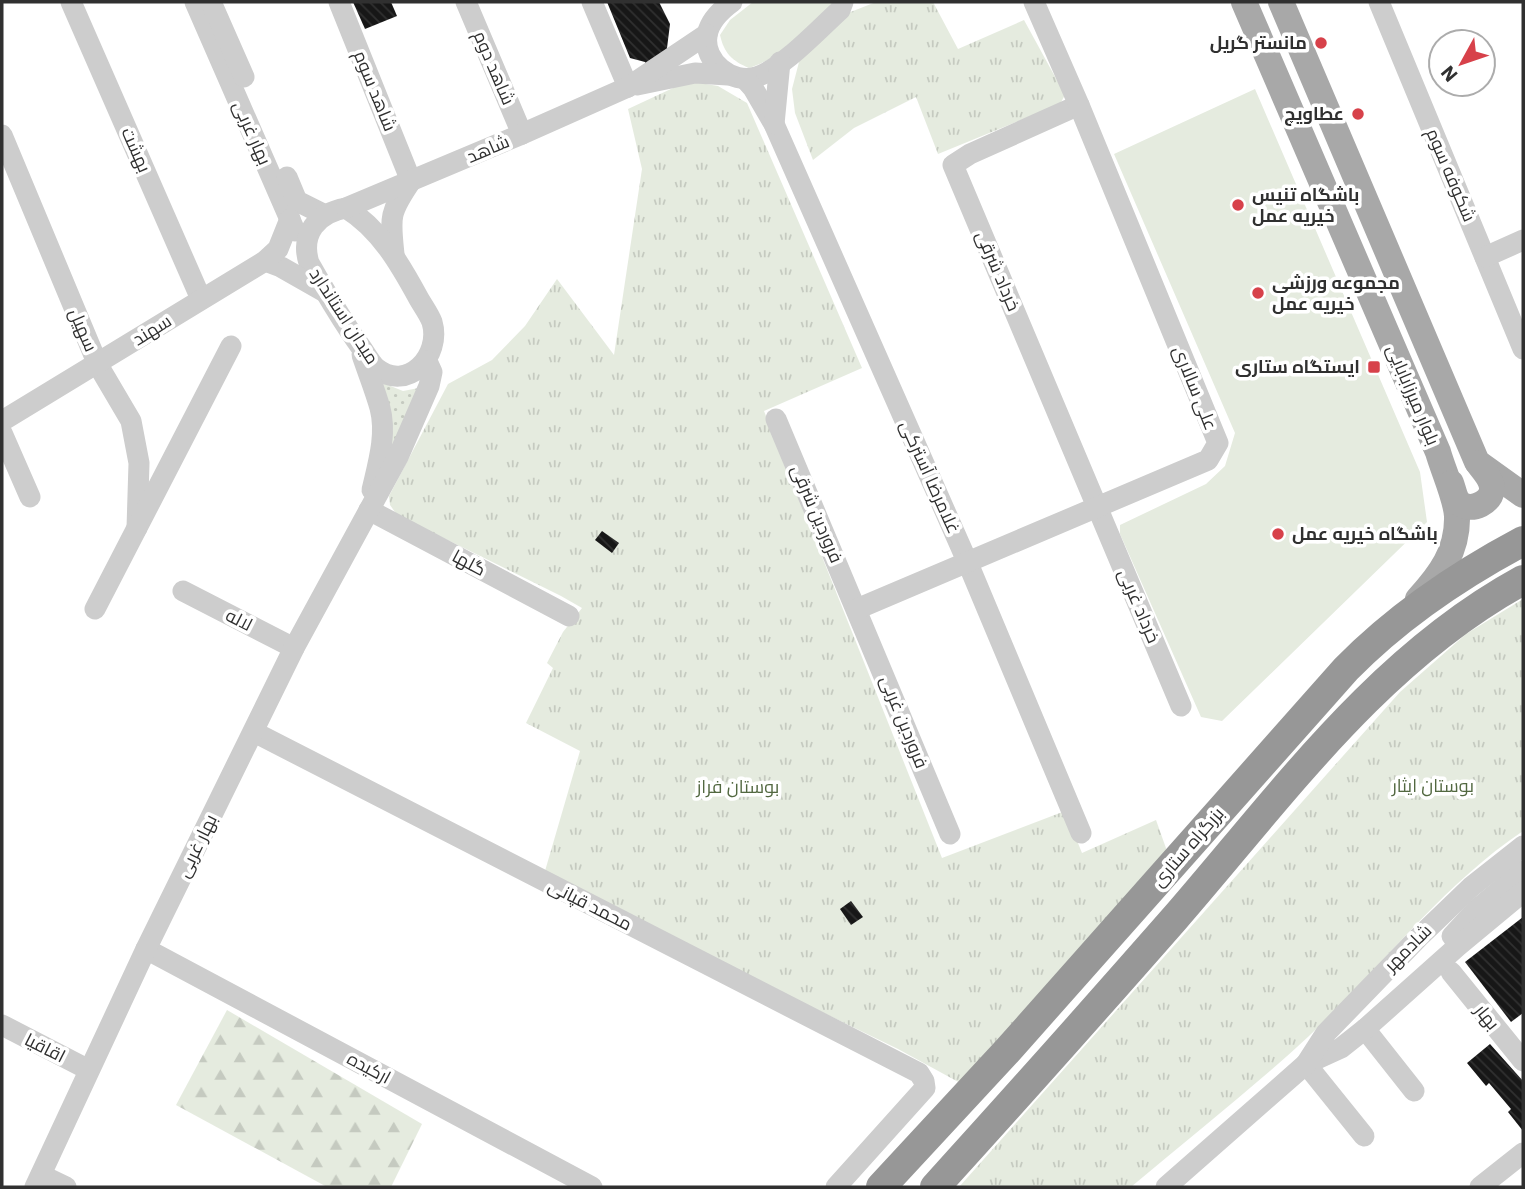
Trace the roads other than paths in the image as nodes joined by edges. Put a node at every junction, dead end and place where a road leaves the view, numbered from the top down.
1 (71, 2) edge
2 (195, 2) edge
3 (211, 2) edge
4 (339, 2) edge
5 (466, 2) edge
6 (592, 2) edge
7 (1034, 2) edge
8 (1244, 2) edge
9 (1280, 2) edge
10 (1379, 2) edge
11 (844, 4) edge
12 (724, 5) edge
13 (707, 34) junction
14 (780, 62) junction
15 (737, 77) junction
16 (628, 87) junction
17 (1079, 105) junction
18 (774, 124) junction
19 (522, 134) junction
20 (2, 135) edge
21 (411, 181) junction
22 (346, 208) junction
23 (325, 215) junction
24 (290, 219) junction
25 (1523, 240) edge
26 (394, 254) junction
27 (1485, 257) junction
28 (265, 261) junction
29 (309, 263) junction
30 (326, 293) junction
31 (201, 299) junction
32 (357, 342) junction
33 (231, 345) dead end
34 (1523, 349) edge
35 (427, 361) junction
36 (98, 365) junction
37 (776, 419) dead end
38 (2, 421) edge
39 (2, 433) edge
40 (1438, 452) junction
41 (1477, 462) junction
42 (1523, 495) edge
43 (30, 496) dead end
44 (1097, 506) junction
45 (369, 510) junction
46 (137, 528) junction
47 (1523, 541) edge
48 (967, 561) junction
49 (1523, 580) edge
50 (183, 591) dead end
51 (95, 609) dead end
52 (857, 609) junction
53 (569, 616) dead end
54 (1392, 626) junction
55 (294, 648) junction
56 (1181, 706) dead end
57 (254, 732) junction
58 (1081, 833) dead end
59 (950, 834) dead end
60 (1523, 846) edge
61 (1523, 871) edge
62 (1523, 892) edge
63 (1452, 936) dead end
64 (146, 949) junction
65 (1451, 972) dead end
66 (2, 1025) edge
67 (1365, 1030) junction
68 (1523, 1061) edge
69 (1306, 1064) junction
70 (89, 1070) junction
71 (1414, 1091) dead end
72 (1364, 1136) dead end
73 (1523, 1153) edge
74 (38, 1181) edge
75 (66, 1187) edge
76 (592, 1187) edge
77 (836, 1187) edge
78 (881, 1187) edge
79 (935, 1187) edge
80 (1166, 1187) edge
81 (1480, 1187) edge

1 - 31 street, بهشت
2 - 24 street, بهار غربی
3 - 23 street, بهار غربی
4 - 21 street, شاهد سوم
5 - 19 street, شاهد دوم
6 - 16 street
7 - 17 street, علی سالاری
8 - 40 main road, بلوار میرزابابایی
9 - 41 main road, بلوار میرزابابایی
10 - 27 street, شکوفه سوم
11 - 14 street
12 - 13 street
13 - 15 street, غلامرضا آسترکی
13 - 16 street, شاهد
14 - 15 street
14 - 18 street
15 - 16 street, شاهد
15 - 18 street, غلامرضا آسترکی
16 - 19 street, شاهد
17 - 44 street, علی سالاری
17 - 44 street, خرداد شرقی
18 - 48 street, غلامرضا آسترکی
19 - 21 street, شاهد
20 - 36 street, سهیل
21 - 22 street, شاهد
21 - 26 street
22 - 23 street
22 - 26 street
23 - 29 street, میدان استاندارد
24 - 28 street
24 - 29 street, بهار غربی
25 - 27 street
26 - 35 street
27 - 34 street, شکوفه سوم
28 - 30 street
28 - 31 street, سهند
29 - 30 street, میدان استاندارد
30 - 32 street, میدان استاندارد
31 - 36 street, سهند
32 - 35 street, میدان استاندارد
32 - 45 street
33 - 46 street
35 - 45 street, بهار غربی
36 - 38 street, سهند
36 - 46 street, سهیل
37 - 52 street, فروردین شرقی
39 - 43 street
40 - 41 main road, بلوار میرزابابایی
40 - 54 main road, بلوار میرزابابایی
41 - 42 main road
44 - 48 street, علی سالاری
44 - 56 street, خرداد غربی
45 - 53 street, گلها
45 - 55 street, بهار غربی
46 - 51 street
47 - 54 highway, بزرگراه ستاری
48 - 52 street, علی سالاری
48 - 58 street, غلامرضا آسترکی
49 - 79 highway, بزرگراه ستاری
50 - 55 street, لاله
52 - 59 street, فروردین غربی
54 - 78 highway, بزرگراه ستاری
55 - 57 street, بهار غربی
57 - 64 street, بهار غربی
57 - 77 street, محمد قپانی
60 - 69 street, شادمهر
61 - 63 street
62 - 67 street, شادمهر
64 - 70 street, بهار غربی
64 - 76 street, ارکیده
65 - 68 street, بهار
66 - 70 street, اقاقیا
67 - 69 street, شادمهر
67 - 71 street
69 - 72 street
69 - 80 street, شادمهر
70 - 74 street, بهار غربی
73 - 81 street
74 - 75 street

